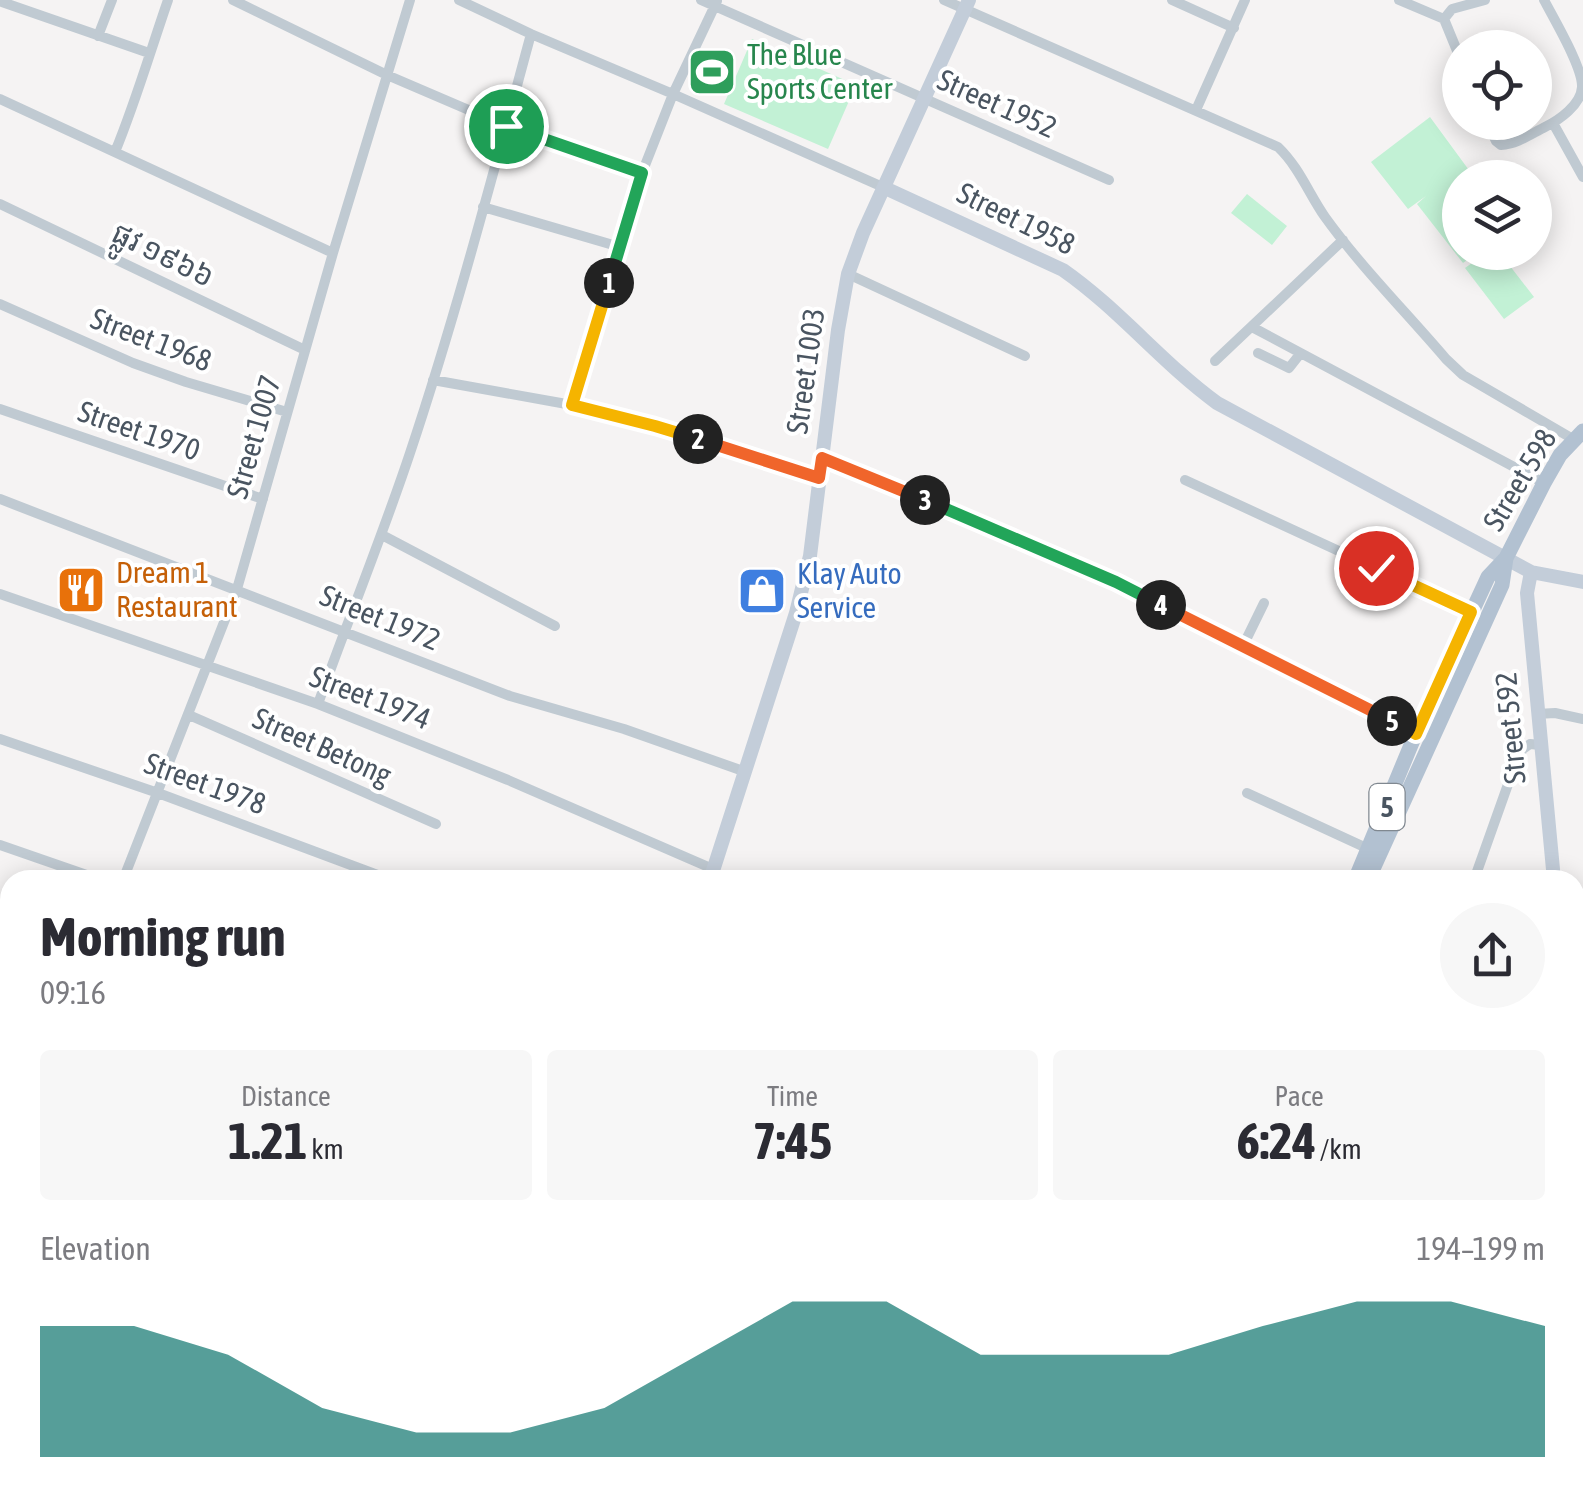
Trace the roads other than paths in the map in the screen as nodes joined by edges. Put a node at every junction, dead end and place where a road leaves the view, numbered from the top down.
1 (112, 0) edge
2 (233, 0) edge
3 (410, 0) edge
4 (458, 0) edge
5 (701, 0) edge
6 (944, 0) edge
7 (1172, 0) edge
8 (1245, 0) edge
9 (1399, 0) edge
10 (1485, 0) edge
11 (1544, 0) edge
12 (164, 1) edge
13 (716, 3) edge
14 (2, 4) edge
15 (966, 4) edge
16 (1444, 19) junction
17 (1234, 28) junction
18 (1449, 30) edge
19 (530, 34) junction
20 (98, 36) junction
21 (149, 53) junction
22 (1581, 70) edge
23 (387, 75) junction
24 (673, 94) junction
25 (0, 99) edge
26 (924, 100) junction
27 (1196, 110) junction
28 (1554, 123) joint
29 (506, 126) junction
30 (1496, 140) edge
31 (1518, 140) edge
32 (114, 152) junction
33 (642, 173) junction
34 (1583, 177) edge
35 (1109, 180) dead end
36 (886, 188) junction
37 (0, 204) edge
38 (484, 207) junction
39 (1343, 240) junction
40 (620, 247) junction
41 (333, 253) junction
42 (848, 274) junction
43 (0, 304) edge
44 (1252, 327) junction
45 (305, 350) junction
46 (1258, 353) dead end
47 (1300, 354) junction
48 (1025, 356) dead end
49 (1215, 361) dead end
50 (432, 380) junction
51 (572, 405) junction
52 (0, 409) edge
53 (288, 412) junction
54 (1578, 435) edge
55 (822, 458) junction
56 (819, 478) junction
57 (1185, 480) dead end
58 (1544, 483) junction
59 (263, 498) junction
60 (0, 499) edge
61 (382, 535) junction
62 (1506, 558) junction
63 (1530, 572) junction
64 (1583, 582) edge
65 (236, 589) junction
66 (0, 594) edge
67 (1264, 603) dead end
68 (1471, 612) junction
69 (555, 626) dead end
70 (344, 630) junction
71 (1243, 646) junction
72 (209, 665) junction
73 (318, 704) junction
74 (1537, 714) junction
75 (188, 716) junction
76 (1583, 719) edge
77 (1424, 737) junction
78 (0, 739) edge
79 (1540, 745) junction
80 (746, 772) junction
81 (158, 793) junction
82 (1247, 793) dead end
83 (436, 824) dead end
84 (0, 844) edge
85 (1374, 852) junction
86 (73, 870) edge
87 (128, 870) edge
88 (363, 870) edge
89 (701, 870) edge
90 (714, 870) edge
91 (1362, 870) edge
92 (1370, 870) edge
93 (1478, 870) edge
94 (1553, 870) edge

1 - 20 street
2 - 23 street
3 - 23 street, Street 1007
4 - 19 street, Street 1958
5 - 13 street, Street 1952
6 - 15 street
7 - 17 street
8 - 17 street
9 - 16 street
10 - 16 street
11 - 22 street
12 - 21 street
13 - 24 street
13 - 26 street, Street 1952
14 - 20 street
15 - 26 street, Street 1003
15 - 27 street
16 - 18 street
17 - 27 street
19 - 24 street, Street 1958
19 - 29 street
20 - 21 street
21 - 32 street
22 - 28 street
23 - 29 street
23 - 41 street, Street 1007
24 - 33 street
24 - 36 street, Street 1958
25 - 32 street
26 - 35 street, Street 1952
26 - 36 street, Street 1003
27 - 39 street
28 - 34 street
29 - 33 street
29 - 38 street
30 - 31 street
32 - 41 street
33 - 40 street
36 - 42 street, Street 1003
36 - 62 street, Street 1958
37 - 45 street, ផ្លូវ ១៩៦៦
38 - 40 street
38 - 50 street
39 - 44 street
39 - 54 street
40 - 51 street
41 - 45 street, Street 1007
42 - 48 street
42 - 55 street, Street 1003
43 - 53 street, Street 1968
44 - 47 street
44 - 49 street
45 - 53 street, Street 1007
46 - 47 street
47 - 58 street
50 - 51 street
50 - 61 street
51 - 56 street
52 - 59 street, Street 1970
53 - 59 street, Street 1007
54 - 58 main road, Street 598 / 5
55 - 56 street, Street 1003
55 - 71 street
56 - 80 street, Street 1003
57 - 68 street
58 - 62 main road, Street 598 / 5
59 - 65 street, Street 1007
60 - 65 street, Street 1972
61 - 69 street
61 - 70 street
62 - 63 street, Street 1958
62 - 68 main road, Street 598 / 5
62 - 77 main road, Street 598 / 5
63 - 64 street, Street 1958
63 - 74 street, Street 592
65 - 70 street, Street 1972
65 - 72 street, Street 1007
66 - 72 street, Street 1974
67 - 71 street
68 - 77 main road, Street 598 / 5
70 - 73 street
70 - 80 street, Street 1972
71 - 77 street
72 - 73 street, Street 1974
72 - 75 street, Street 1007
73 - 89 street, Street 1974
74 - 76 street
74 - 79 street, Street 592
75 - 81 street, Street 1007
75 - 83 street, Street Betong
77 - 85 main road, Street 598 / 5
78 - 81 street, Street 1978
79 - 93 street
79 - 94 street, Street 592
80 - 90 street, Street 1003
81 - 87 street, Street 1007
81 - 88 street, Street 1978
82 - 85 street
84 - 86 street
85 - 91 main road, Street 598 / 5
85 - 92 main road, Street 598 / 5

